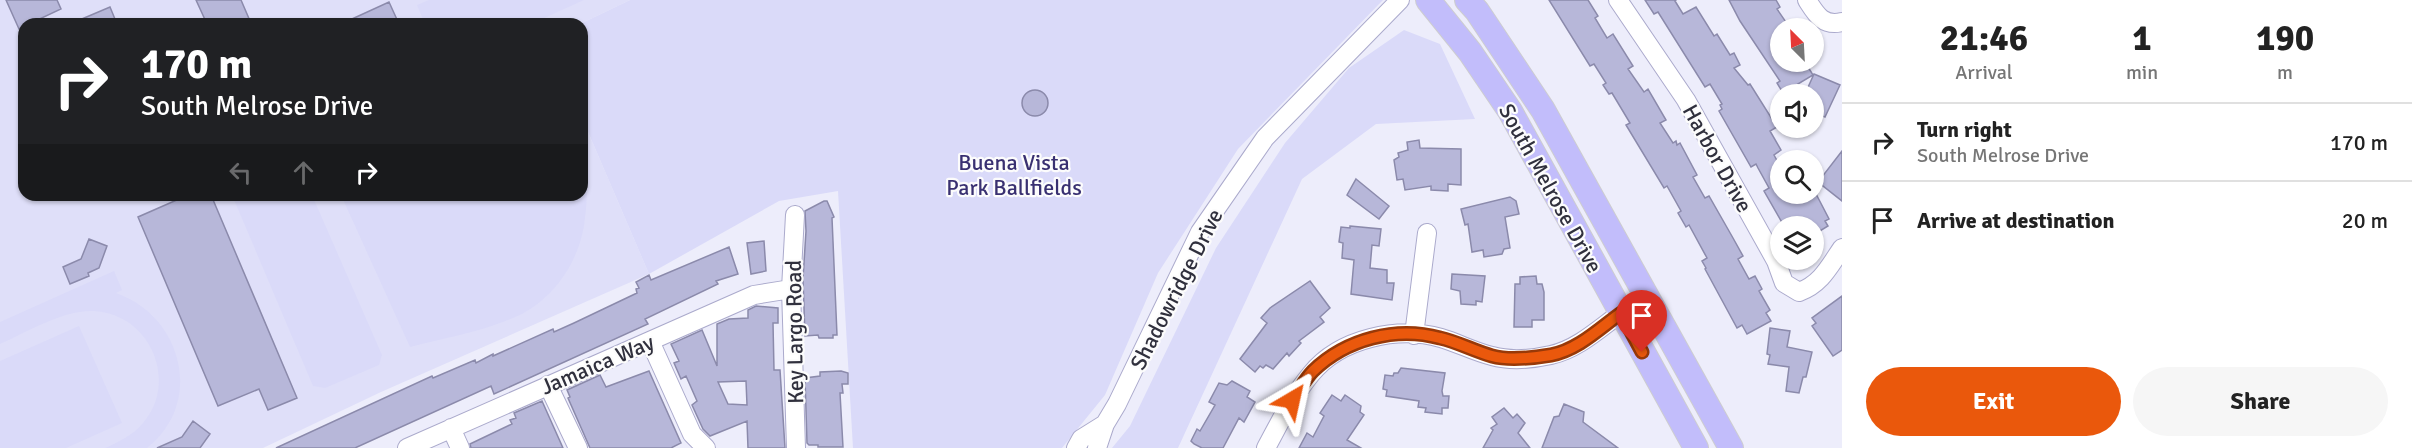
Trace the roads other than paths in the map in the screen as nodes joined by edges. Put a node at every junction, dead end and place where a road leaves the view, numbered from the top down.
1 (1400, 0) edge
2 (1428, 0) edge
3 (1467, 0) edge
4 (1618, 0) edge
5 (1808, 0) edge
6 (1842, 22) edge
7 (795, 215) dead end
8 (1426, 233) dead end
9 (1842, 248) edge
10 (791, 290) junction
11 (1621, 313) junction
12 (1414, 335) junction
13 (650, 341) junction
14 (548, 385) junction
15 (1105, 424) junction
16 (451, 428) junction
17 (407, 448) edge
18 (460, 448) edge
19 (578, 448) edge
20 (706, 448) edge
21 (796, 448) edge
22 (1076, 448) edge
23 (1097, 448) edge
24 (1266, 448) edge
25 (1696, 448) edge
26 (1731, 448) edge

1 - 15 street, Shadowridge Drive
2 - 11 main road, South Melrose Drive
3 - 26 main road, South Melrose Drive
4 - 9 street, Harbor Drive
5 - 6 street
7 - 10 street, Key Largo Road
8 - 12 street
10 - 13 street, Jamaica Way
10 - 21 street, Key Largo Road
11 - 12 street
11 - 25 main road, South Melrose Drive
12 - 24 street
13 - 14 street, Jamaica Way
13 - 20 street
14 - 16 street, Jamaica Way
14 - 19 street
15 - 22 street, Shadowridge Drive
15 - 23 street, Shadowridge Drive
16 - 17 street, Jamaica Way
16 - 18 street

